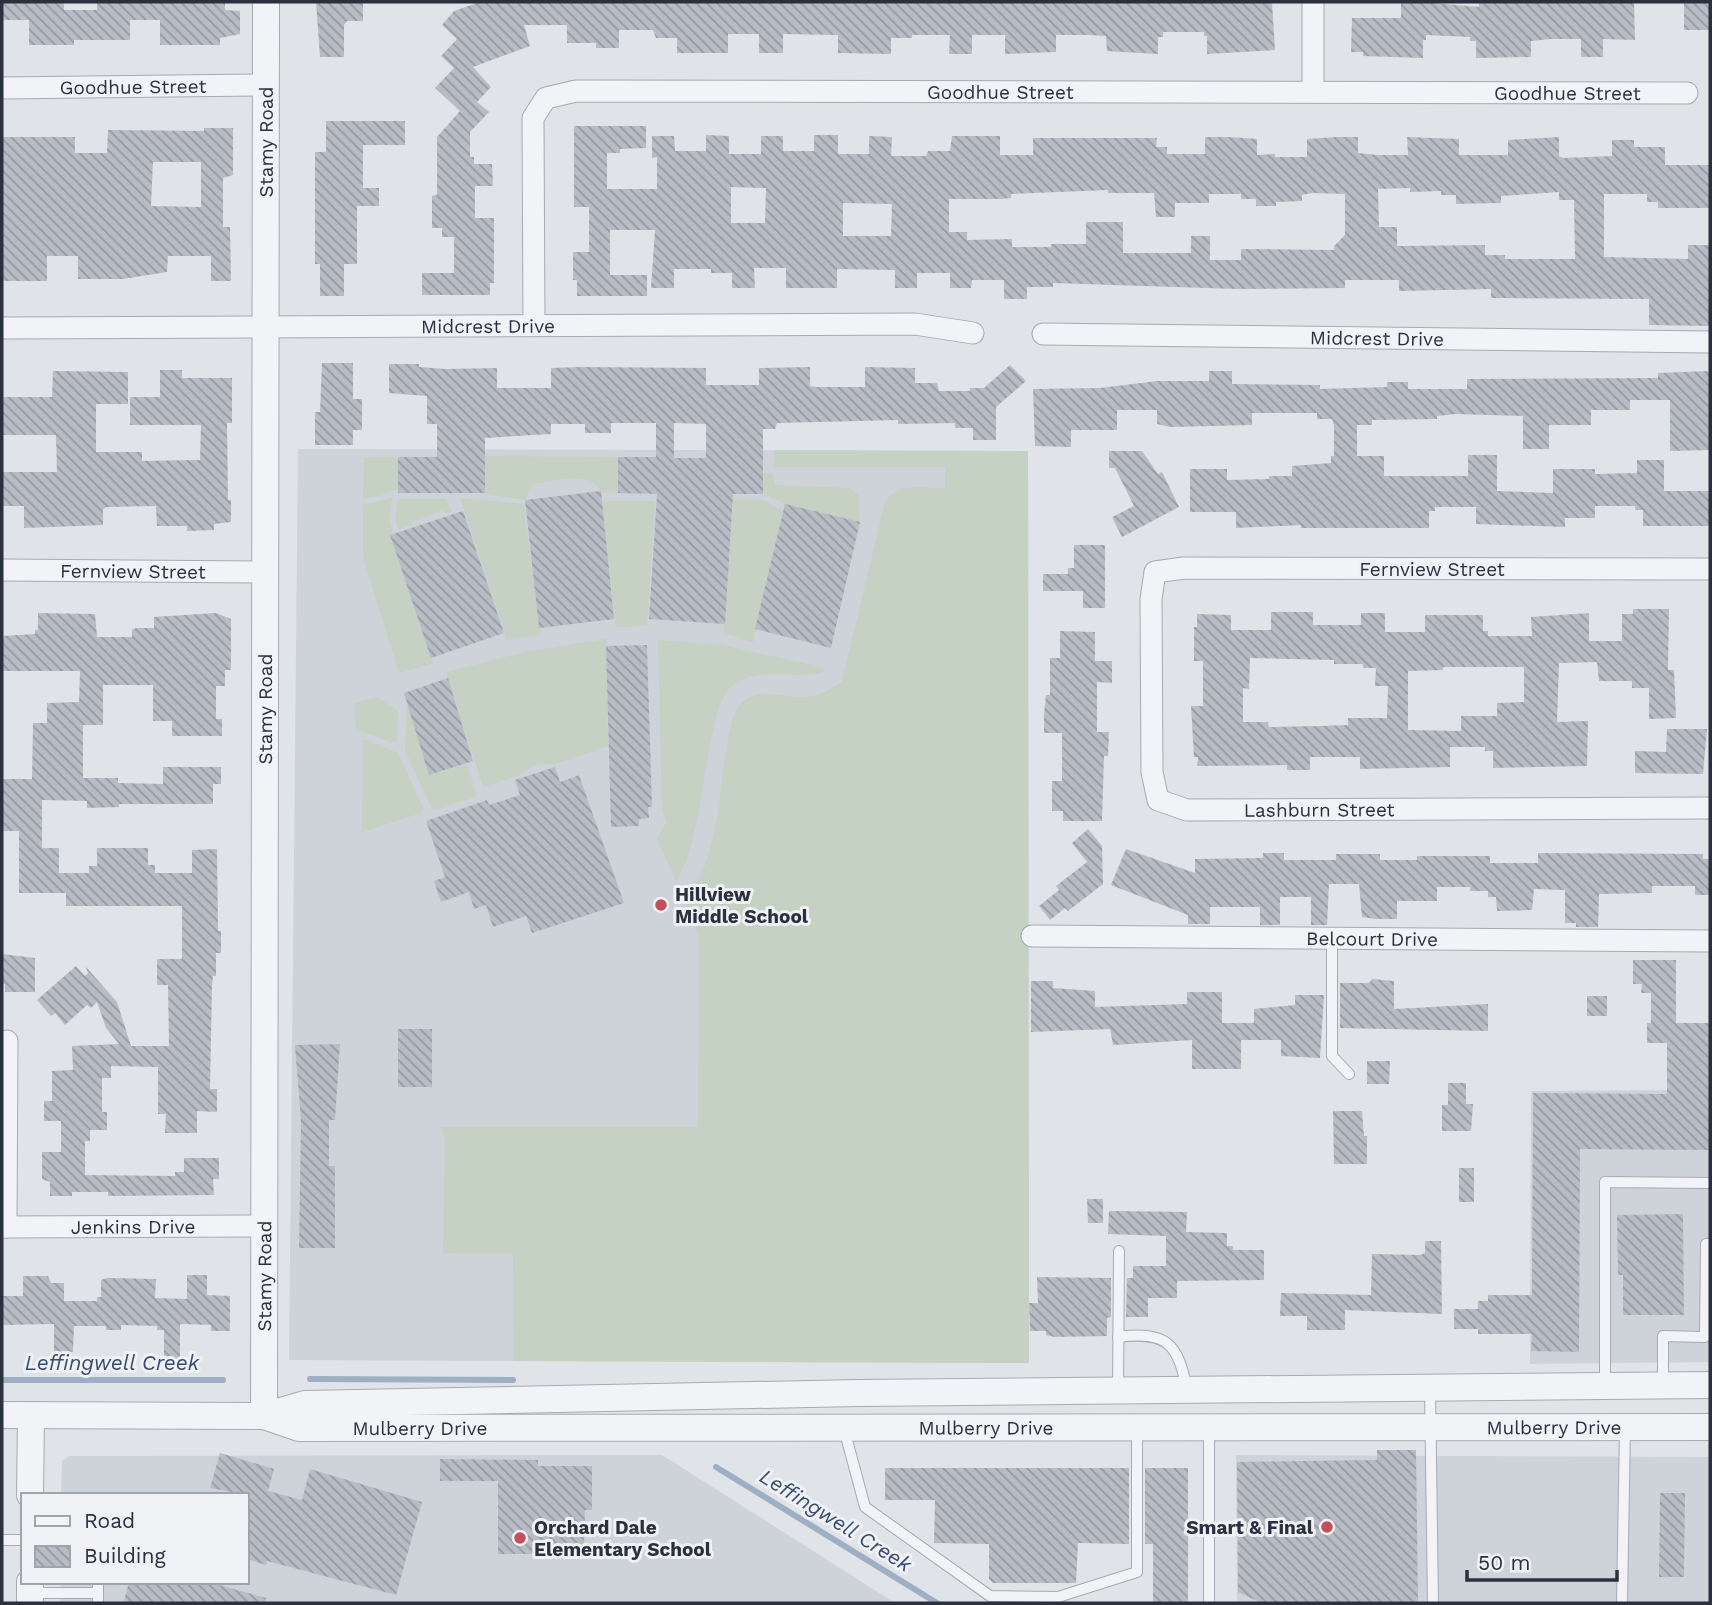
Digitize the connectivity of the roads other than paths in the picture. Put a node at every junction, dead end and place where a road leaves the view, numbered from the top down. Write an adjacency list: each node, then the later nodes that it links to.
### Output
1 (266, 2): 3 (street, Stamy Road)
2 (1313, 2): 5 (street)
3 (266, 85): 4 (street, Goodhue Street); 9 (street, Stamy Road)
4 (2, 88)
5 (1313, 91): 6 (street, Goodhue Street); 7 (street, Goodhue Street)
6 (1687, 93)
7 (534, 325): 9 (street, Midcrest Drive); 10 (street, Midcrest Drive)
8 (2, 328): 9 (street, Midcrest Drive)
9 (265, 329): 15 (street, Stamy Road)
10 (973, 334)
11 (1044, 334): 12 (street, Midcrest Drive)
12 (1710, 342)
13 (1710, 569): 16 (street, Fernview Street)
14 (2, 570): 15 (street, Fernview Street)
15 (265, 572): 24 (street, Stamy Road)
16 (1155, 572): 17 (street, Lashburn Street)
17 (1710, 808)
18 (1032, 936): 19 (street, Belcourt Drive)
19 (1332, 938): 20 (street, Belcourt Drive); 22 (lane)
20 (1710, 941)
21 (7, 1041): 25 (street)
22 (1349, 1074)
23 (1710, 1183): 31 (lane)
24 (264, 1226): 25 (street, Jenkins Drive); 38 (street, Stamy Road)
25 (4, 1227)
26 (1710, 1244): 30 (lane)
27 (1119, 1251): 28 (lane)
28 (1118, 1337): 33 (lane); 34 (lane)
29 (1710, 1384): 30 (street, Mulberry Drive)
30 (1663, 1385): 31 (street, Mulberry Drive)
31 (1605, 1386): 32 (street, Mulberry Drive)
32 (1430, 1388): 34 (street, Mulberry Drive); 41 (lane)
33 (1118, 1390): 34 (street, Mulberry Drive); 35 (street, Mulberry Drive)
34 (1187, 1390)
35 (839, 1393): 38 (street, Mulberry Drive); 44 (street)
36 (2, 1415): 37 (street, Mulberry Drive)
37 (31, 1416): 38 (street, Mulberry Drive); 45 (street)
38 (264, 1416): 44 (street, Mulberry Drive)
39 (1137, 1427): 40 (street, Mulberry Drive); 44 (street, Mulberry Drive); 44 (lane)
40 (1209, 1427): 41 (street, Mulberry Drive); 50 (lane)
41 (1430, 1427): 42 (street, Mulberry Drive); 51 (lane)
42 (1625, 1427): 43 (street, Mulberry Drive); 52 (lane)
43 (1710, 1427)
44 (843, 1428)
45 (30, 1493)
46 (2, 1540): 47 (lane)
47 (21, 1540)
48 (30, 1593): 49 (lane)
49 (98, 1593)
50 (1209, 1600)
51 (1433, 1603)
52 (1622, 1603)

